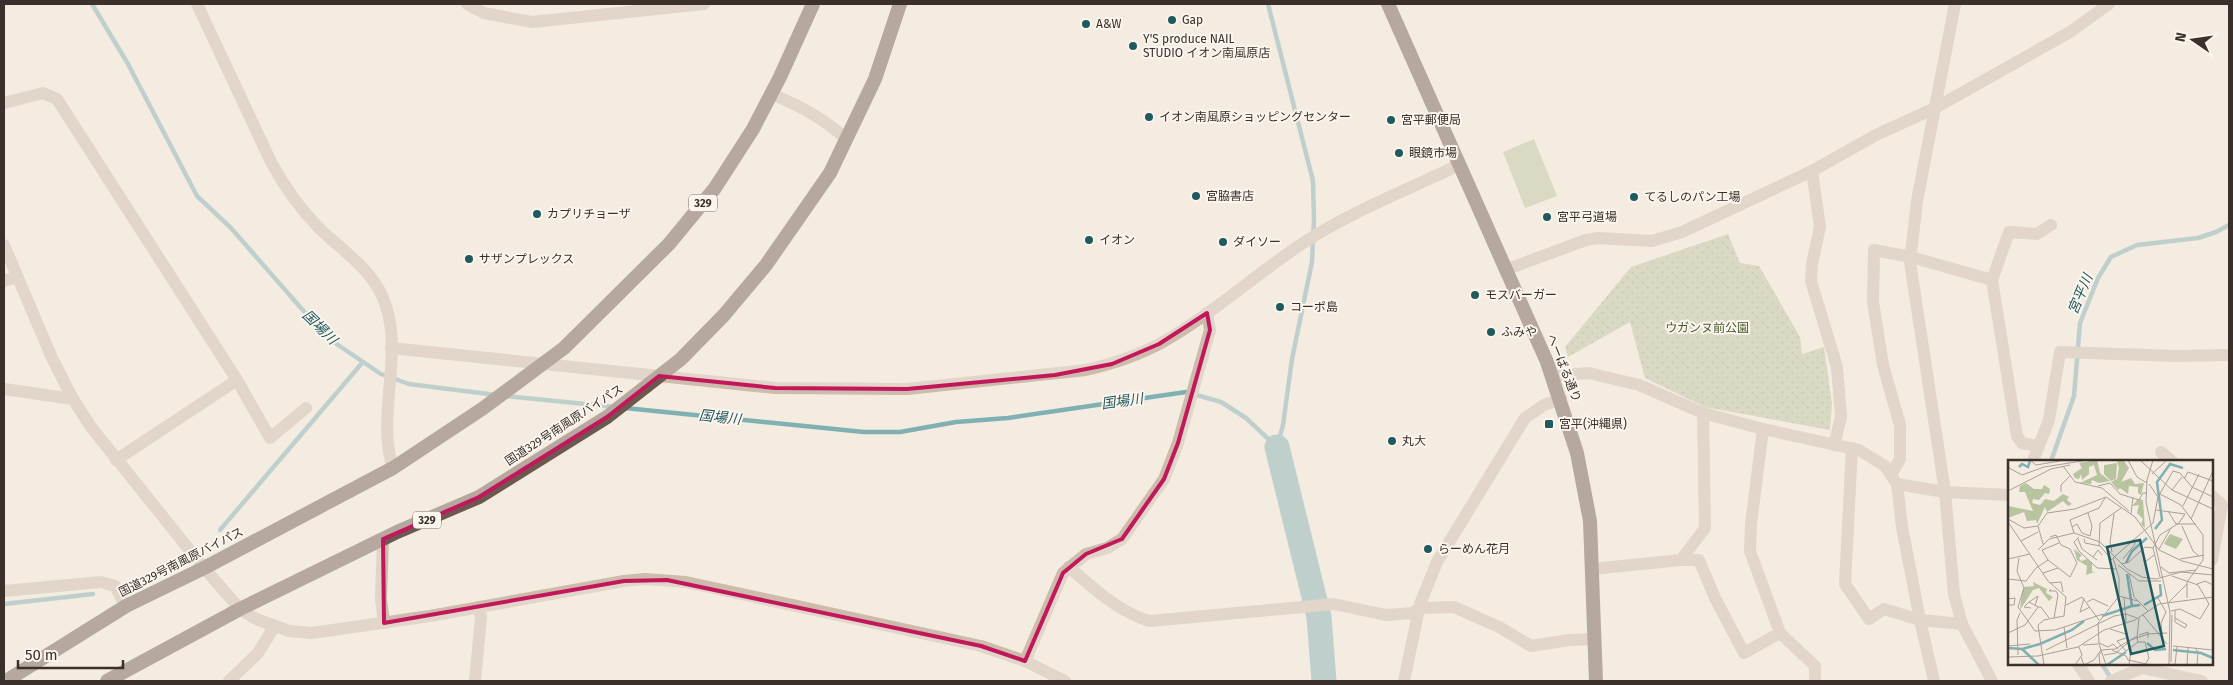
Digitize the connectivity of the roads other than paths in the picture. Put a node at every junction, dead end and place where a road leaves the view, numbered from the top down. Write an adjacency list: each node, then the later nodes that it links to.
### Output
1 (198, 4): 23 (street)
2 (467, 4): 3 (street)
3 (704, 4)
4 (812, 4): 9 (highway, 国道329号南風原バイパス / 329)
5 (900, 4): 12 (highway, 国道329号南風原バイパス / 329)
6 (1388, 4): 13 (highway, へーばる通り)
7 (1955, 4): 11 (street)
8 (2109, 4): 11 (street)
9 (771, 94): 12 (street); 25 (highway, 国道329号南風原バイパス / 329)
10 (4, 103): 28 (street)
11 (1935, 108): 14 (street); 17 (street)
12 (847, 140): 26 (highway, 国道329号南風原バイパス / 329)
13 (1459, 165): 18 (highway, へーばる通り); 22 (street)
14 (1812, 170): 18 (street); 35 (street)
15 (2051, 225): 20 (street)
16 (4, 245): 19 (street)
17 (1911, 257): 20 (street); 43 (street); 44 (street)
18 (1505, 270): 27 (highway, へーばる通り)
19 (17, 278): 21 (street); 30 (street)
20 (1992, 280): 36 (street)
21 (4, 281)
22 (1206, 313): 26 (street); 51 (street)
23 (391, 354): 25 (street); 42 (street)
24 (2229, 355): 36 (street)
25 (542, 364): 26 (street); 42 (highway, 国道329号南風原バイパス / 329)
26 (659, 376): 48 (highway, 国道329号南風原バイパス / 329)
27 (1552, 376): 31 (highway, へーばる通り); 33 (street)
28 (237, 380): 32 (street); 39 (street)
29 (4, 389): 30 (street)
30 (73, 399): 39 (street)
31 (1561, 399): 53 (highway, へーばる通り); 57 (street)
32 (306, 408)
33 (1704, 413): 34 (street); 50 (street)
34 (1763, 429): 35 (street); 63 (street)
35 (1834, 444): 37 (street)
36 (2039, 446): 40 (street)
37 (1852, 448): 43 (street); 59 (street)
38 (2161, 452): 41 (street)
39 (116, 460): 52 (street)
40 (2033, 460)
41 (2171, 460)
42 (393, 468): 52 (highway, 国道329号南風原バイパス / 329)
43 (1894, 479): 44 (street); 59 (street)
44 (1945, 492): 45 (street); 61 (street)
45 (2008, 496)
46 (2213, 497): 47 (street)
47 (2226, 504): 49 (street)
48 (383, 539): 58 (highway, 国道329号南風原バイパス / 329); 60 (street)
49 (2213, 556)
50 (1681, 560): 53 (street); 63 (street)
51 (1069, 567): 57 (street); 65 (street)
52 (204, 568): 55 (highway, 国道329号南風原バイパス / 329); 58 (street)
53 (1592, 569): 64 (highway, へーばる通り)
54 (4, 591): 55 (street)
55 (126, 606): 69 (highway, 国道329号南風原バイパス / 329)
56 (479, 607): 60 (street); 65 (street); 72 (street)
57 (1420, 608): 64 (street); 74 (street)
58 (240, 609): 62 (street); 70 (highway, 国道329号南風原バイパス / 329)
59 (1920, 620): 61 (street); 77 (street)
60 (384, 623): 62 (street)
61 (1962, 624): 78 (street)
62 (274, 627): 71 (street)
63 (1780, 633): 76 (street)
64 (1595, 639): 75 (highway, へーばる通り)
65 (1025, 661): 73 (street)
66 (2079, 665): 79 (street)
67 (2143, 666): 68 (street); 80 (street)
68 (2115, 680)
69 (6, 681)
70 (108, 681)
71 (229, 681)
72 (475, 681)
73 (1065, 681)
74 (1404, 681)
75 (1596, 681)
76 (1815, 681)
77 (1934, 681)
78 (1992, 681)
79 (2089, 681)
80 (2202, 681)

